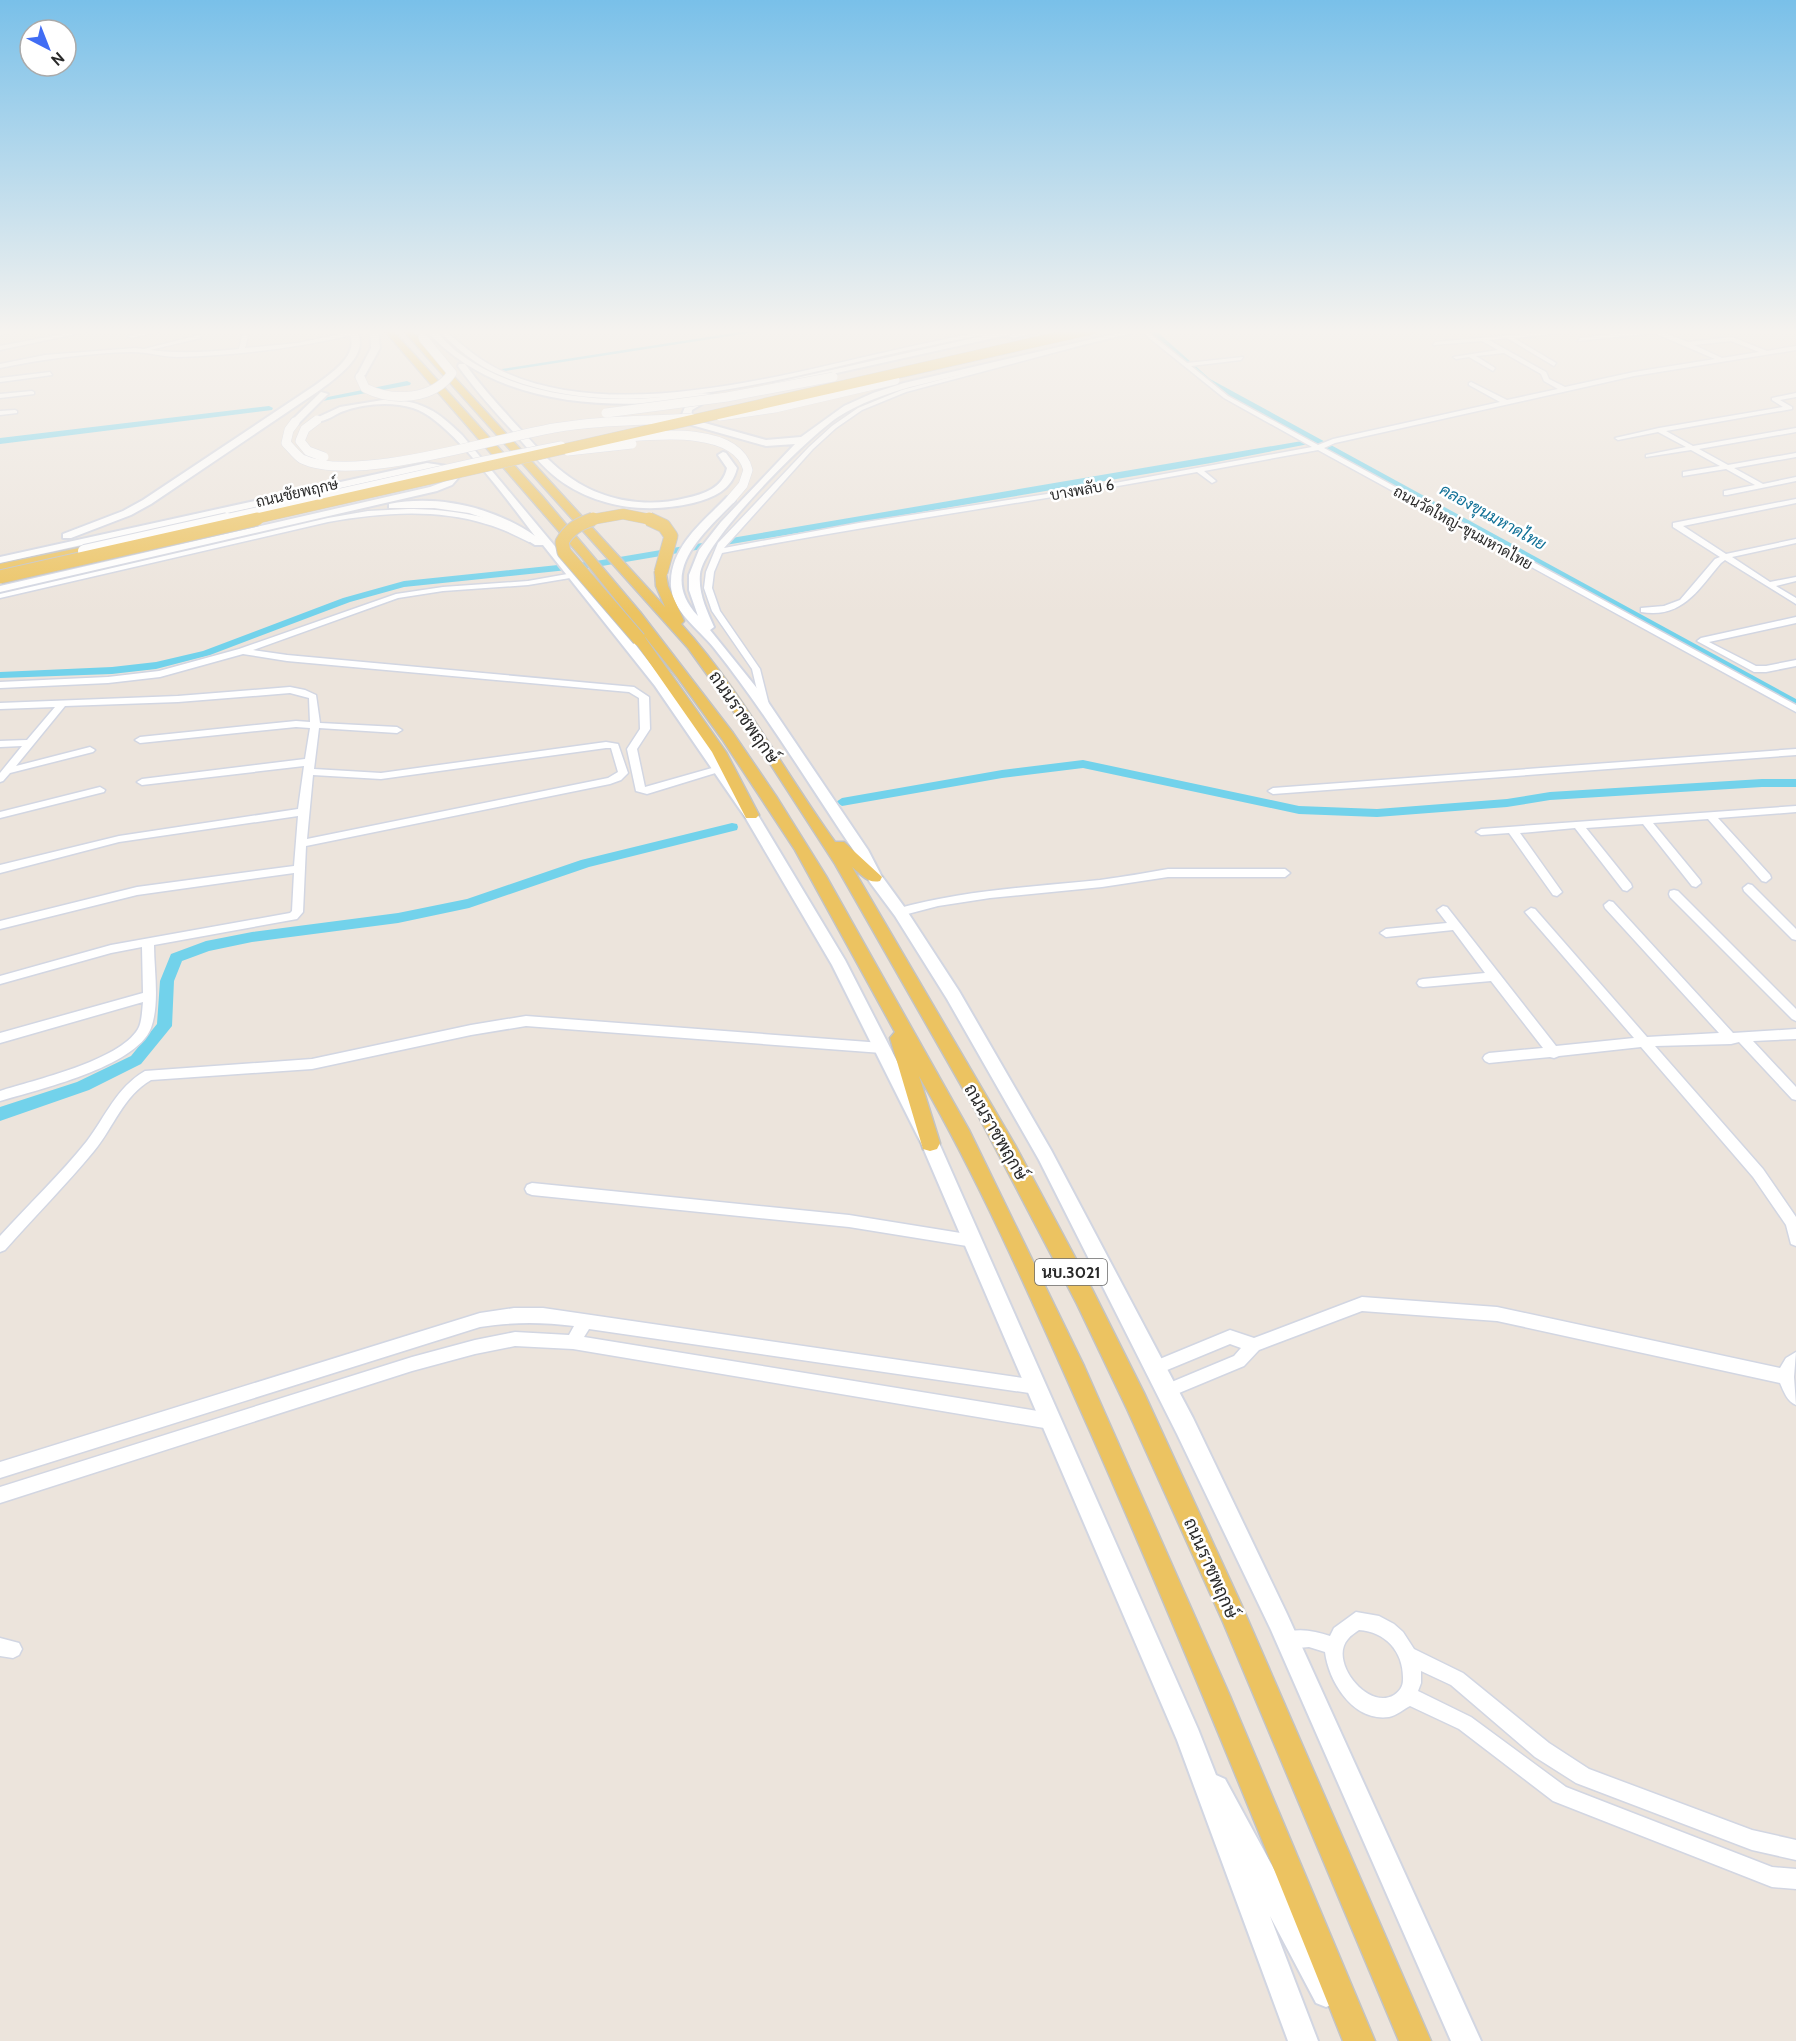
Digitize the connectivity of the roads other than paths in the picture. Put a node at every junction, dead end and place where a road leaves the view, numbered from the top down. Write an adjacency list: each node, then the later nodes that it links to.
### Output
1 (263, 424): 47 (main road)
2 (293, 424): 9 (main road, bridge)
3 (311, 424): 23 (main road, bridge)
4 (445, 424): 24 (main road, bridge)
5 (476, 424): 51 (main road, ถนนราชพฤกษ์ / นบ.3021)
6 (488, 424): 51 (main road, ถนนราชพฤกษ์ / นบ.3021)
7 (511, 424): 30 (main road, bridge)
8 (542, 424): 22 (main road, bridge)
9 (592, 424)
10 (644, 424): 52 (main road, ถนนชัยพฤกษ์, bridge)
11 (675, 424): 54 (main road, ถนนชัยพฤกษ์, bridge)
12 (699, 424): 21 (main road)
13 (824, 424): 21 (main road)
14 (838, 424): 45 (street)
15 (1274, 424): 26 (street, ถนนวัดใหญ่-ขุนมหาดไทย)
16 (1407, 424): 26 (street, บางพลับ 6)
17 (1698, 424): 18 (street)
18 (1659, 430): 20 (street); 27 (street)
19 (1796, 430): 27 (street)
20 (1618, 438)
21 (805, 440): 62 (main road)
22 (462, 441)
23 (462, 441)
24 (462, 441)
25 (462, 441): 46 (main road, bridge)
26 (1318, 447): 35 (street, บางพลับ 6); 60 (street, ถนนวัดใหญ่-ขุนมหาดไทย)
27 (1693, 448): 29 (street); 34 (street)
28 (1796, 455): 34 (street)
29 (1648, 456)
30 (542, 457)
31 (542, 457): 32 (main road, bridge)
32 (542, 457)
33 (542, 457): 48 (main road, bridge)
34 (1727, 467): 36 (street); 39 (street)
35 (1197, 469): 38 (street); 45 (street, บางพลับ 6)
36 (1686, 474)
37 (1796, 479): 39 (street)
38 (1212, 481)
39 (1762, 486): 40 (street)
40 (1727, 493)
41 (1796, 501): 49 (street)
42 (327, 514): 44 (main road); 50 (main road); 57 (main road)
43 (1796, 541): 49 (street)
44 (539, 543): 46 (main road); 58 (street)
45 (720, 548): 68 (street)
46 (554, 552): 53 (main road)
47 (0, 555)
48 (84, 555): 52 (main road); 54 (main road); 62 (main road, bridge)
49 (1727, 556): 56 (street); 60 (street)
50 (0, 560)
51 (605, 561): 63 (main road, ถนนราชพฤกษ์ / นบ.3021); 118 (main road, ถนนราชพฤกษ์ / นบ.3021)
52 (0, 569)
53 (568, 570): 64 (street); 79 (main road)
54 (0, 578)
55 (1796, 579): 56 (street)
56 (1768, 585): 59 (street)
57 (0, 589)
58 (0, 596)
59 (1796, 602)
60 (1628, 615): 70 (street, ถนนวัดใหญ่-ขุนมหาดไทย)
61 (1796, 620): 65 (street)
62 (717, 644): 68 (main road, ถนนราชพฤกษ์)
63 (693, 645): 87 (main road, bridge); 91 (main road, ถนนราชพฤกษ์ / นบ.3021)
64 (242, 651): 66 (street); 79 (street)
65 (1796, 663)
66 (0, 685)
67 (62, 704): 69 (street); 71 (street); 74 (street)
68 (764, 705): 98 (main road, ถนนราชพฤกษ์)
69 (0, 706)
70 (1796, 709)
71 (315, 724): 72 (street); 73 (street); 78 (street)
72 (397, 730)
73 (140, 740)
74 (31, 743): 75 (street); 80 (street)
75 (0, 744)
76 (90, 750): 80 (street)
77 (1796, 752): 83 (street)
78 (309, 767): 81 (street); 85 (street); 94 (street)
79 (719, 769): 87 (main road)
80 (4, 775)
81 (142, 782)
82 (100, 790): 86 (street)
83 (1272, 791)
84 (1796, 809): 88 (street)
85 (303, 812): 94 (street); 95 (street)
86 (0, 815)
87 (752, 815): 124 (main road)
88 (1710, 816): 89 (street); 99 (street)
89 (1646, 821): 90 (street); 100 (street)
90 (1578, 825): 92 (street); 101 (street)
91 (818, 829): 98 (main road); 156 (main road, ถนนราชพฤกษ์ / นบ.3021)
92 (1513, 831): 93 (street); 103 (street)
93 (1481, 832)
94 (303, 843): 96 (street)
95 (0, 869)
96 (300, 869): 109 (street); 113 (street)
97 (1285, 873): 107 (street)
98 (874, 877): 107 (main road, ถนนราชพฤกษ์ / นบ.3021)
99 (1766, 878)
100 (1696, 883)
101 (1627, 887)
102 (1748, 888): 112 (street)
103 (1557, 892)
104 (1674, 894): 119 (street)
105 (1609, 905): 122 (street)
106 (1443, 910): 110 (street)
107 (900, 912): 138 (main road, ถนนราชพฤกษ์ / นบ.3021)
108 (1531, 912): 123 (street)
109 (0, 925)
110 (1455, 927): 111 (street); 114 (street)
111 (1386, 933)
112 (1796, 936)
113 (148, 942): 115 (street); 117 (street)
114 (1494, 976): 116 (street); 125 (street)
115 (0, 980)
116 (1423, 983)
117 (148, 996): 121 (street); 128 (street)
118 (890, 1006): 129 (main road, นบ.3021); 155 (main road, ถนนราชพฤกษ์ / นบ.3021)
119 (1796, 1016)
120 (1796, 1034): 122 (street)
121 (0, 1038)
122 (1737, 1038): 123 (street); 127 (street)
123 (1646, 1042): 125 (street); 131 (street)
124 (882, 1048): 129 (main road); 133 (street)
125 (1554, 1053): 126 (street)
126 (1490, 1058)
127 (1796, 1095)
128 (0, 1096)
129 (930, 1143): 132 (main road, นบ.3021)
130 (532, 1189): 132 (street)
131 (1796, 1240)
132 (973, 1241): 140 (main road, นบ.3021)
133 (0, 1246)
134 (585, 1321): 135 (street); 140 (street); 144 (street)
135 (573, 1342): 143 (street); 145 (street)
136 (1254, 1345): 138 (street); 139 (street); 141 (street)
137 (1796, 1359): 139 (street)
138 (1155, 1368): 141 (main road, ถนนราชพฤกษ์ / นบ.3021)
139 (1786, 1377): 142 (street)
140 (1035, 1387): 143 (main road, นบ.3021)
141 (1167, 1391): 146 (main road, ถนนราชพฤกษ์ / นบ.3021)
142 (1796, 1397)
143 (1050, 1420): 150 (main road, นบ.3021)
144 (0, 1470)
145 (0, 1495)
146 (1287, 1640): 147 (street); 157 (main road, ถนนราชพฤกษ์ / นบ.3021)
147 (1334, 1646): 148 (street); 149 (street)
148 (1409, 1656): 149 (street); 151 (street)
149 (1407, 1695): 152 (street)
150 (1189, 1738): 153 (main road, นบ.3021); 154 (main road)
151 (1796, 1850)
152 (1796, 1879)
153 (1303, 2041)
154 (1352, 2041)
155 (1359, 2041)
156 (1415, 2041)
157 (1466, 2041)

